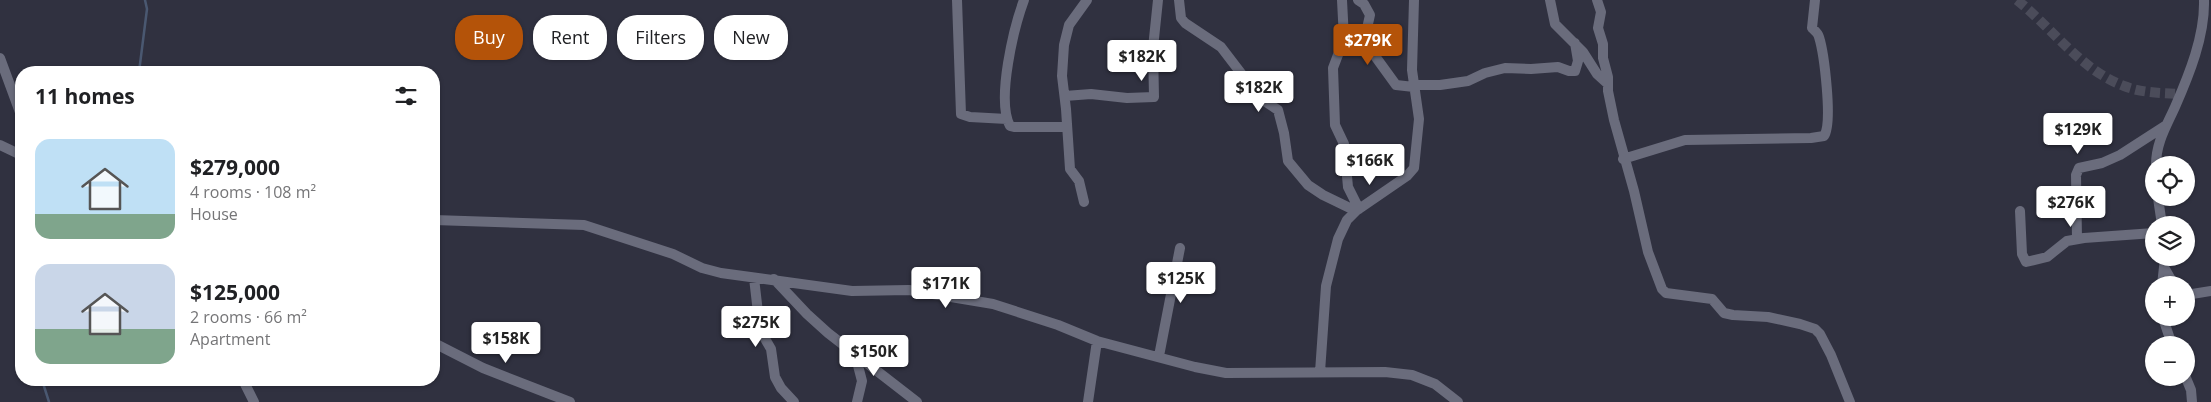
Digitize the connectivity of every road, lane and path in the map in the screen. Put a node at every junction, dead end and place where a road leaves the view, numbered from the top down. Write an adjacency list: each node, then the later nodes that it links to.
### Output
1 (957, 0): 19 (street)
2 (1024, 0): 19 (street)
3 (1087, 0): 17 (street)
4 (1158, 0): 17 (street)
5 (1179, 0): 27 (street)
6 (1342, 0): 27 (street)
7 (1358, 0): 16 (street)
8 (1414, 0): 16 (street)
9 (1550, 0): 13 (street)
10 (1597, 0): 15 (street)
11 (1815, 0): 25 (street)
12 (2207, 8): 20 (street)
13 (1575, 44): 15 (street); 16 (street)
14 (0, 58): 18 (street)
15 (1608, 84): 25 (street)
16 (1414, 86): 27 (street)
17 (1065, 96): 21 (street)
18 (15, 99)
19 (1007, 119): 21 (street)
20 (2166, 125): 24 (street); 31 (street)
21 (1067, 127): 26 (street)
22 (0, 145): 23 (street)
23 (15, 152)
24 (2156, 156)
25 (1623, 159): 54 (street)
26 (1084, 202)
27 (1357, 210): 44 (street)
28 (2020, 212): 31 (street)
29 (440, 220): 36 (street)
30 (2145, 235): 31 (street)
31 (2077, 239)
32 (1180, 248): 43 (street)
33 (2165, 269): 34 (street); 35 (street)
34 (2164, 276)
35 (2169, 276)
36 (754, 278): 37 (street); 49 (street)
37 (774, 279): 40 (street); 42 (street)
38 (2211, 291): 39 (street)
39 (2195, 294)
40 (1097, 341): 43 (street); 52 (street)
41 (440, 345): 48 (street)
42 (855, 354): 50 (street); 51 (street)
43 (1158, 356): 44 (street)
44 (1320, 372): 53 (street)
45 (246, 386): 47 (street)
46 (2189, 386): 55 (street)
47 (254, 402)
48 (570, 402)
49 (794, 402)
50 (857, 402)
51 (916, 402)
52 (1088, 402)
53 (1458, 402)
54 (1850, 402)
55 (2192, 402)

